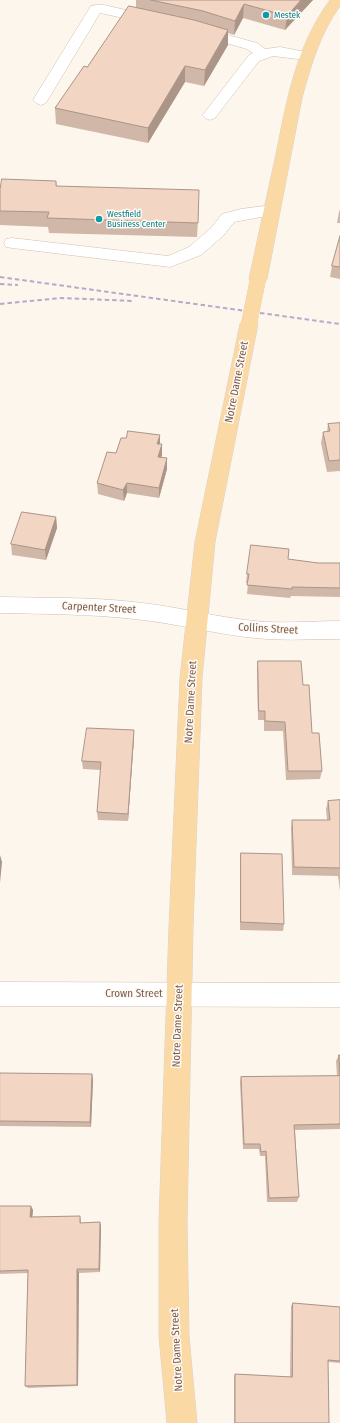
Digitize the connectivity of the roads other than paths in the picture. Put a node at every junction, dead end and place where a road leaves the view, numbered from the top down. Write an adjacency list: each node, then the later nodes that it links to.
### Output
1 (337, 0): 5 (main road, Notre Dame Street)
2 (166, 23): 6 (street)
3 (190, 28): 4 (street)
4 (262, 53): 5 (street); 7 (street)
5 (306, 56): 8 (main road, Notre Dame Street)
6 (41, 100)
7 (210, 115)
8 (272, 210): 9 (street); 11 (main road, Notre Dame Street, bridge)
9 (12, 243)
10 (0, 605): 11 (street, Carpenter Street)
11 (196, 621): 12 (street, Collins Street); 14 (main road, Notre Dame Street)
12 (340, 630)
13 (0, 994): 14 (street, Crown Street)
14 (179, 994): 15 (street, Crown Street); 16 (main road, Notre Dame Street)
15 (340, 995)
16 (182, 1423)

